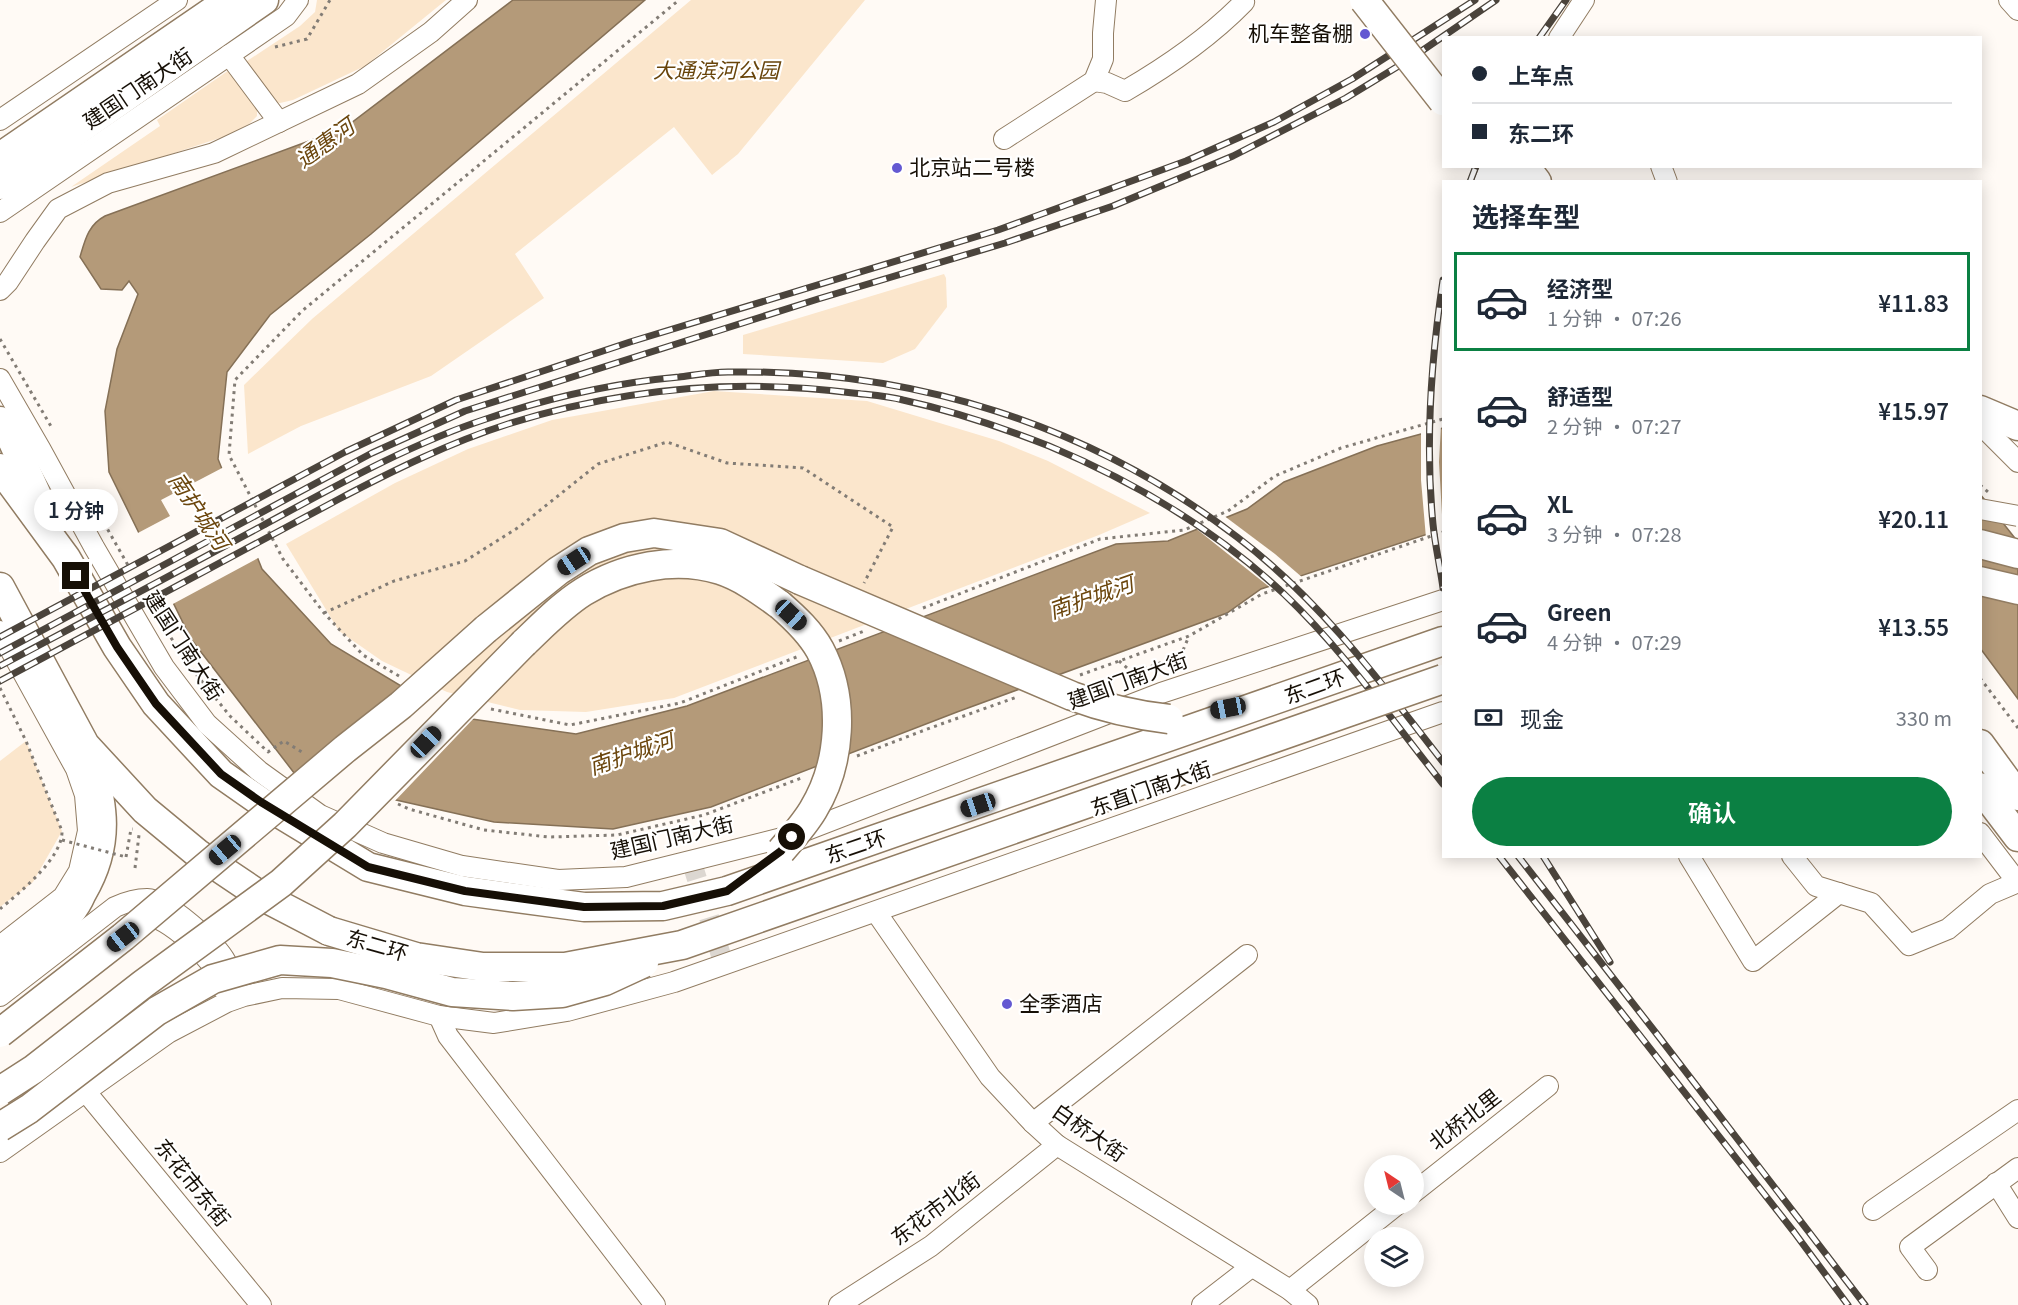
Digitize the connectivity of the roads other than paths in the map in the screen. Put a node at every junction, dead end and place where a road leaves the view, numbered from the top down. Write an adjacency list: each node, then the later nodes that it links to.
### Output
1 (177, 0): 18 (street)
2 (229, 0): 21 (highway)
3 (264, 0): 22 (highway)
4 (298, 0): 14 (street, 建国门南大街)
5 (467, 0): 19 (street)
6 (1106, 0): 16 (street)
7 (1243, 0): 16 (street)
8 (1364, 0): 17 (highway, bridge)
9 (1386, 0): 15 (highway)
10 (1584, 0): 13 (street)
11 (2009, 0): 12 (street)
12 (2018, 10)
13 (1560, 36)
14 (229, 55): 19 (street); 23 (street, 建国门南大街)
15 (1442, 68)
16 (1094, 81): 20 (street)
17 (1442, 100)
18 (0, 120)
19 (279, 122): 24 (street)
20 (1004, 139)
21 (0, 157)
22 (0, 185)
23 (0, 212)
24 (0, 290)
25 (0, 380): 40 (street, 建国门南大街)
26 (1982, 411): 29 (highway)
27 (0, 421): 36 (highway)
28 (1982, 426): 30 (street)
29 (2018, 426)
30 (2018, 462)
31 (0, 468): 36 (highway, 东二环)
32 (1982, 509): 33 (street, bridge)
33 (2018, 516)
34 (1982, 545): 35 (highway)
35 (2018, 554)
36 (66, 558): 55 (highway, 东二环)
37 (1982, 581): 39 (highway)
38 (0, 587): 46 (highway, 东二环)
39 (2018, 590)
40 (1442, 600)
41 (0, 632): 59 (street)
42 (1442, 641): 44 (highway, 东二环)
43 (1442, 679): 58 (highway, 东二环, bridge)
44 (1287, 697): 55 (highway, 东二环); 65 (highway, bridge)
45 (1442, 712): 57 (street, 东直门南大街)
46 (85, 745): 58 (highway, 东二环, bridge); 61 (highway)
47 (1982, 747): 49 (highway)
48 (1982, 789): 51 (highway)
49 (2018, 796)
50 (1982, 836): 54 (street)
51 (2018, 837)
52 (1690, 858): 56 (street)
53 (1794, 858): 56 (street)
54 (2018, 883): 56 (street)
55 (727, 891): 67 (highway, bridge)
56 (1839, 893)
57 (876, 912): 64 (street); 70 (street, 白桥大街)
58 (682, 945): 71 (highway, bridge)
59 (0, 946)
60 (1247, 955): 70 (street)
61 (0, 972)
62 (0, 996): 63 (street)
63 (233, 1000): 64 (street); 68 (street)
64 (439, 1016): 84 (street)
65 (0, 1033)
66 (1548, 1086): 76 (street, 北桥北里)
67 (0, 1092)
68 (86, 1092): 73 (street); 83 (street, 东花市东街)
69 (2018, 1110): 77 (street)
70 (1033, 1123): 72 (street, 白桥大街)
71 (0, 1127)
72 (1057, 1145): 80 (street, 白桥大街); 85 (street, 东花市北街)
73 (0, 1152)
74 (2018, 1168): 75 (street)
75 (1996, 1183): 79 (street); 81 (street)
76 (1424, 1184)
77 (1872, 1210)
78 (1384, 1215): 82 (street)
79 (2018, 1218)
80 (1251, 1267): 82 (street, 白桥大街); 86 (street)
81 (1928, 1270)
82 (1290, 1290): 87 (street, 白桥大街)
83 (261, 1305)
84 (655, 1305)
85 (839, 1305)
86 (1202, 1305)
87 (1308, 1305)

